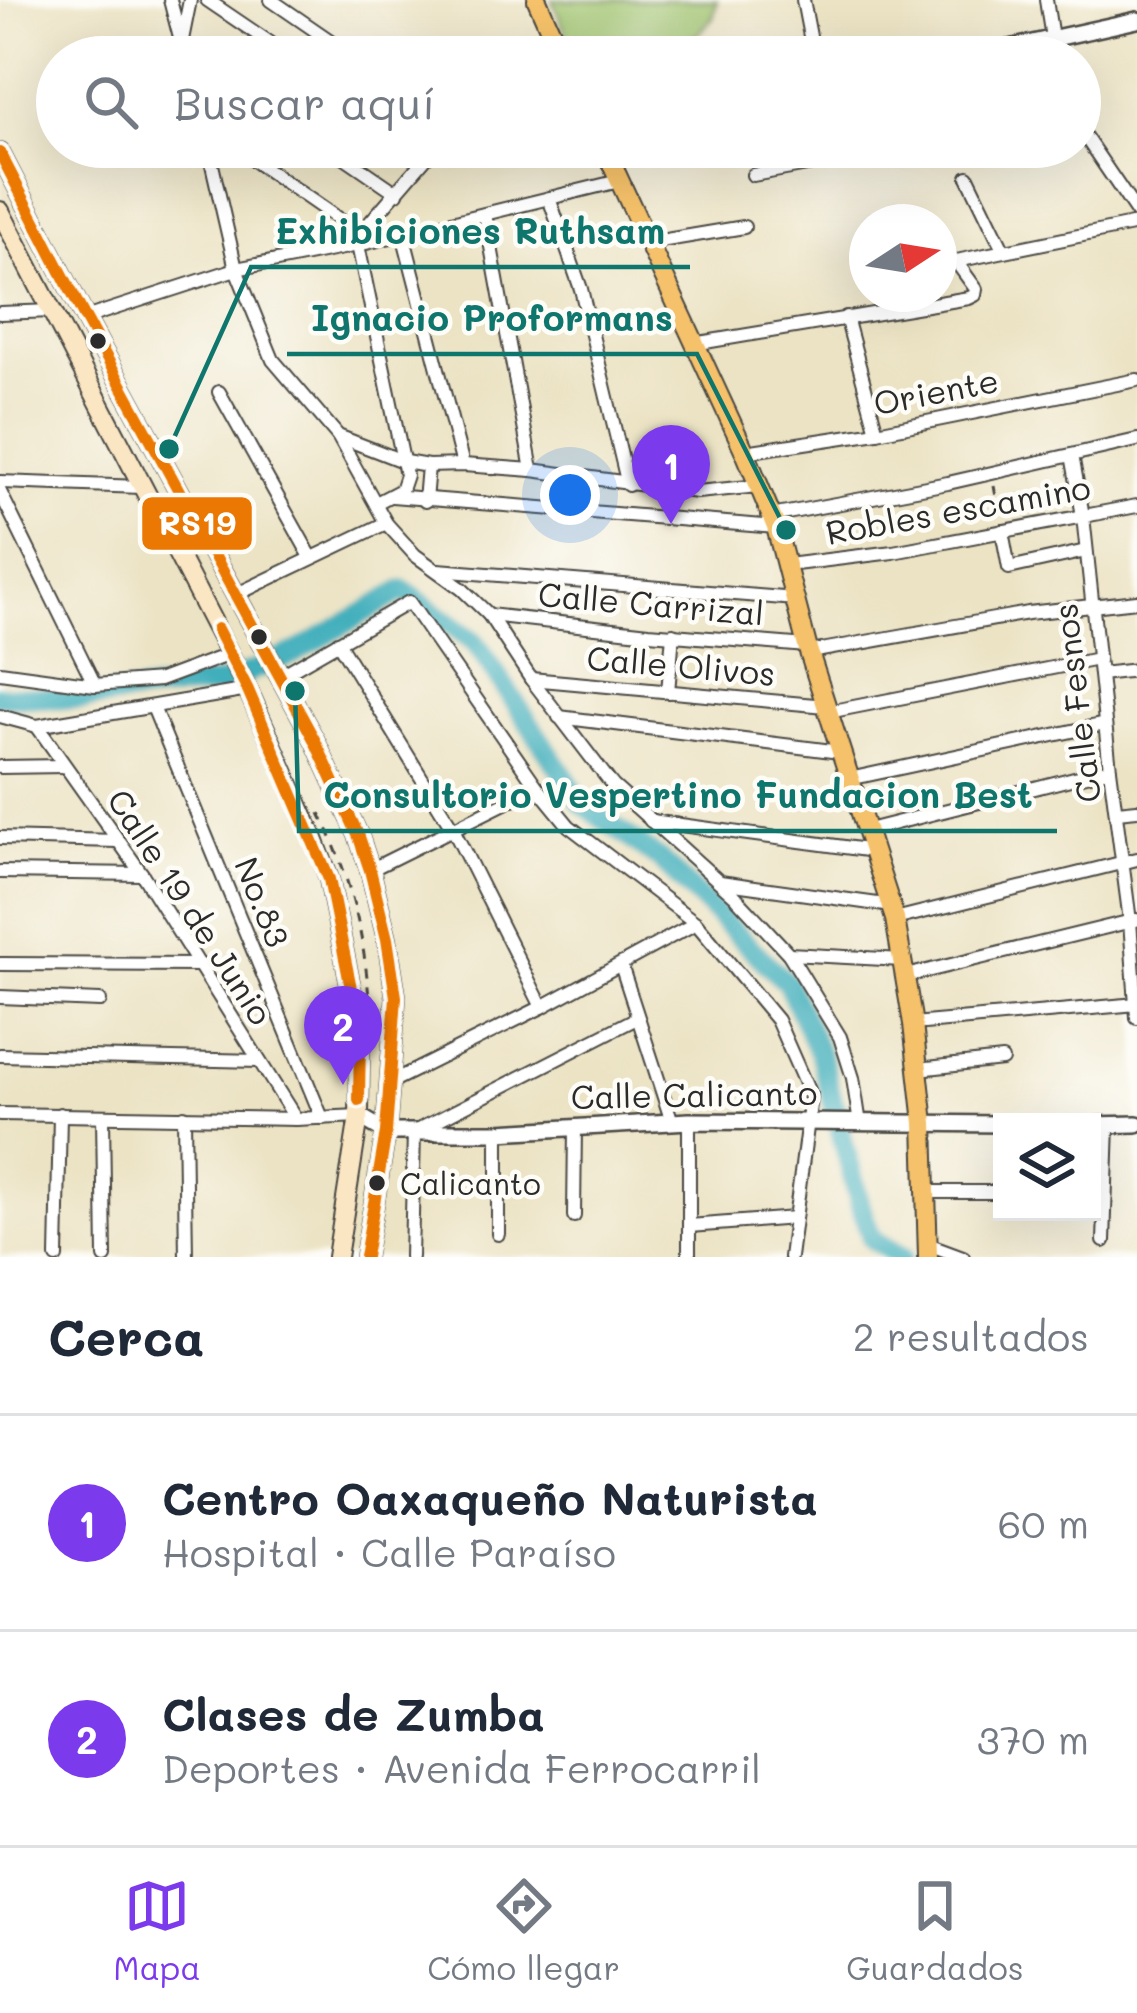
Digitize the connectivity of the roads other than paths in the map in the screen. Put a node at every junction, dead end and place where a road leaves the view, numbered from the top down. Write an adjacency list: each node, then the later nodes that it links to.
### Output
1 (170, 0): 9 (street)
2 (190, 0): 10 (street)
3 (207, 0): 11 (street)
4 (271, 0): 12 (street)
5 (537, 0): 13 (main road)
6 (802, 0): 14 (street)
7 (1046, 0): 15 (street)
8 (1137, 20): 16 (street)
9 (179, 36)
10 (185, 36)
11 (260, 36)
12 (323, 36)
13 (553, 36)
14 (810, 36)
15 (1052, 36)
16 (1061, 36)
17 (0, 153): 43 (main road)
18 (1101, 160): 31 (street)
19 (213, 168): 39 (street)
20 (262, 168): 36 (street)
21 (361, 168): 28 (street)
22 (416, 168): 28 (street)
23 (614, 168): 27 (main road)
24 (791, 168): 25 (street)
25 (753, 175)
26 (968, 177): 38 (street)
27 (620, 181): 29 (street); 37 (main road)
28 (397, 193): 36 (street)
29 (550, 198): 32 (street); 57 (street)
30 (0, 211): 40 (main road)
31 (1137, 213)
32 (485, 214): 35 (street); 55 (street)
33 (1137, 224): 38 (street)
34 (744, 226): 37 (street)
35 (403, 234): 36 (street); 53 (street)
36 (359, 240): 39 (street); 52 (street)
37 (648, 243): 44 (main road)
38 (1004, 251): 42 (street)
39 (236, 269): 43 (street); 48 (street)
40 (52, 311): 41 (street); 59 (main road)
41 (0, 313)
42 (846, 317): 44 (street); 47 (street)
43 (85, 318): 68 (main road)
44 (693, 344): 50 (main road)
45 (1137, 380): 47 (street, Oriente)
46 (219, 392): 72 (street)
47 (877, 432): 50 (street, Oriente)
48 (338, 436): 52 (street); 63 (street)
49 (1137, 440): 51 (street)
50 (745, 452): 58 (main road)
51 (1072, 455): 65 (street, Calle Fesnos); 66 (street)
52 (405, 462): 54 (street); 61 (street)
53 (463, 465): 54 (street); 55 (street)
54 (428, 466): 62 (street)
55 (532, 470): 57 (street)
56 (0, 482): 59 (street)
57 (628, 485): 58 (street)
58 (759, 486): 66 (main road)
59 (142, 487): 70 (main road)
60 (0, 492): 90 (street)
61 (392, 496): 62 (street); 63 (street)
62 (425, 501): 66 (street)
63 (376, 503): 67 (street)
64 (1137, 506): 65 (street, Robles escamino)
65 (1083, 516): 69 (street, Robles escamino); 71 (street, Calle Fesnos)
66 (774, 521): 73 (main road)
67 (386, 523): 72 (street); 74 (street)
68 (197, 525): 70 (main road); 75 (main road)
69 (1002, 531): 71 (street); 73 (street, Robles escamino)
70 (171, 541): 84 (main road)
71 (1087, 551): 78 (street, Calle Fesnos)
72 (311, 557): 75 (street)
73 (787, 565): 76 (main road)
74 (437, 569): 76 (street); 79 (street)
75 (235, 595): 88 (main road)
76 (796, 599): 82 (main road)
77 (1137, 601): 78 (street, Calle Carrizal)
78 (1093, 608): 82 (street, Calle Carrizal); 85 (street, Calle Fesnos)
79 (489, 615): 80 (street, Calle Carrizal); 89 (street)
80 (673, 634): 82 (street, Calle Carrizal); 92 (street)
81 (338, 642): 88 (street); 104 (street); 108 (street)
82 (808, 649): 94 (main road)
83 (0, 658): 87 (street)
84 (232, 658): 90 (street); 91 (main road)
85 (1099, 666): 86 (street, Calle Olivos); 94 (street, Calle Olivos); 97 (street, Calle Fesnos)
86 (1137, 670)
87 (5, 673): 90 (street)
88 (278, 674): 114 (main road)
89 (531, 679): 92 (street, Calle Olivos); 96 (street)
90 (94, 685)
91 (246, 686): 93 (street); 141 (main road)
92 (668, 692): 94 (street, Calle Olivos)
93 (153, 706): 98 (street); 144 (street, No.83)
94 (827, 709): 99 (main road)
95 (0, 716): 98 (street)
96 (559, 717): 99 (street); 107 (street)
97 (1105, 724): 102 (street, Calle Fesnos); 103 (street)
98 (37, 726): 100 (street, Calle 19 de Junio)
99 (840, 752): 103 (main road)
100 (64, 766): 101 (street); 111 (street, Calle 19 de Junio)
101 (0, 767)
102 (1110, 769): 106 (street, Calle Fesnos); 109 (street)
103 (849, 779): 109 (main road)
104 (537, 787): 108 (street); 120 (street)
105 (1137, 810): 106 (street)
106 (1117, 812): 113 (street, Calle Fesnos)
107 (651, 821): 112 (street); 117 (street)
108 (453, 829): 114 (street); 129 (street)
109 (868, 830): 112 (main road)
110 (0, 838): 111 (street)
111 (117, 841): 116 (street, Calle 19 de Junio)
112 (874, 851): 118 (main road)
113 (1130, 861): 118 (street); 119 (street, Calle Fesnos)
114 (370, 870): 137 (main road)
115 (0, 872): 116 (street)
116 (142, 874): 123 (street, Calle 19 de Junio)
117 (720, 882): 118 (street); 121 (street)
118 (894, 913): 125 (main road)
119 (1134, 920): 125 (street); 128 (street, Calle Fesnos)
120 (696, 923): 124 (street); 145 (street)
121 (789, 954): 125 (street); 147 (street)
122 (0, 964): 123 (street)
123 (201, 965): 135 (street, Calle 19 de Junio)
124 (621, 965): 129 (street); 130 (street)
125 (905, 968): 132 (main road)
126 (0, 997): 127 (street)
127 (100, 1001)
128 (1136, 1004): 131 (street, Calle Fesnos); 132 (street)
129 (542, 1007): 137 (street)
130 (638, 1018): 146 (street); 154 (street)
131 (1137, 1018)
132 (913, 1024): 136 (main road)
133 (0, 1055): 135 (street)
134 (1002, 1060): 136 (street)
135 (259, 1061): 143 (street, Calle 19 de Junio)
136 (918, 1069): 148 (main road)
137 (392, 1082): 153 (main road)
138 (0, 1114): 139 (street)
139 (59, 1114): 140 (street); 165 (street)
140 (104, 1116): 142 (street); 166 (street)
141 (359, 1116): 144 (street); 153 (street); 168 (main road)
142 (184, 1117): 143 (street); 167 (street)
143 (296, 1118): 144 (street)
144 (322, 1118)
145 (806, 1120): 146 (street, Calle Calicanto); 147 (street, Calle Calicanto); 160 (street)
146 (681, 1121): 152 (street, Calle Calicanto); 161 (street)
147 (854, 1123): 148 (street, Calle Calicanto)
148 (924, 1123): 149 (street, Calle Calicanto); 157 (main road)
149 (993, 1124)
150 (1137, 1124): 151 (street)
151 (1101, 1125)
152 (575, 1127): 155 (street, Calle Calicanto); 159 (street)
153 (386, 1132): 154 (street, Calle Calicanto); 169 (main road)
154 (414, 1132): 155 (street, Calle Calicanto); 170 (street)
155 (498, 1132): 162 (street)
156 (1101, 1164): 163 (street)
157 (927, 1192): 158 (street); 164 (main road)
158 (993, 1192)
159 (574, 1216)
160 (795, 1218): 161 (street); 172 (street)
161 (689, 1226): 171 (street)
162 (498, 1234)
163 (1103, 1241)
164 (928, 1251): 173 (street)
165 (57, 1257)
166 (105, 1257)
167 (186, 1257)
168 (337, 1257)
169 (365, 1257)
170 (411, 1257)
171 (689, 1257)
172 (790, 1257)
173 (963, 1257)

